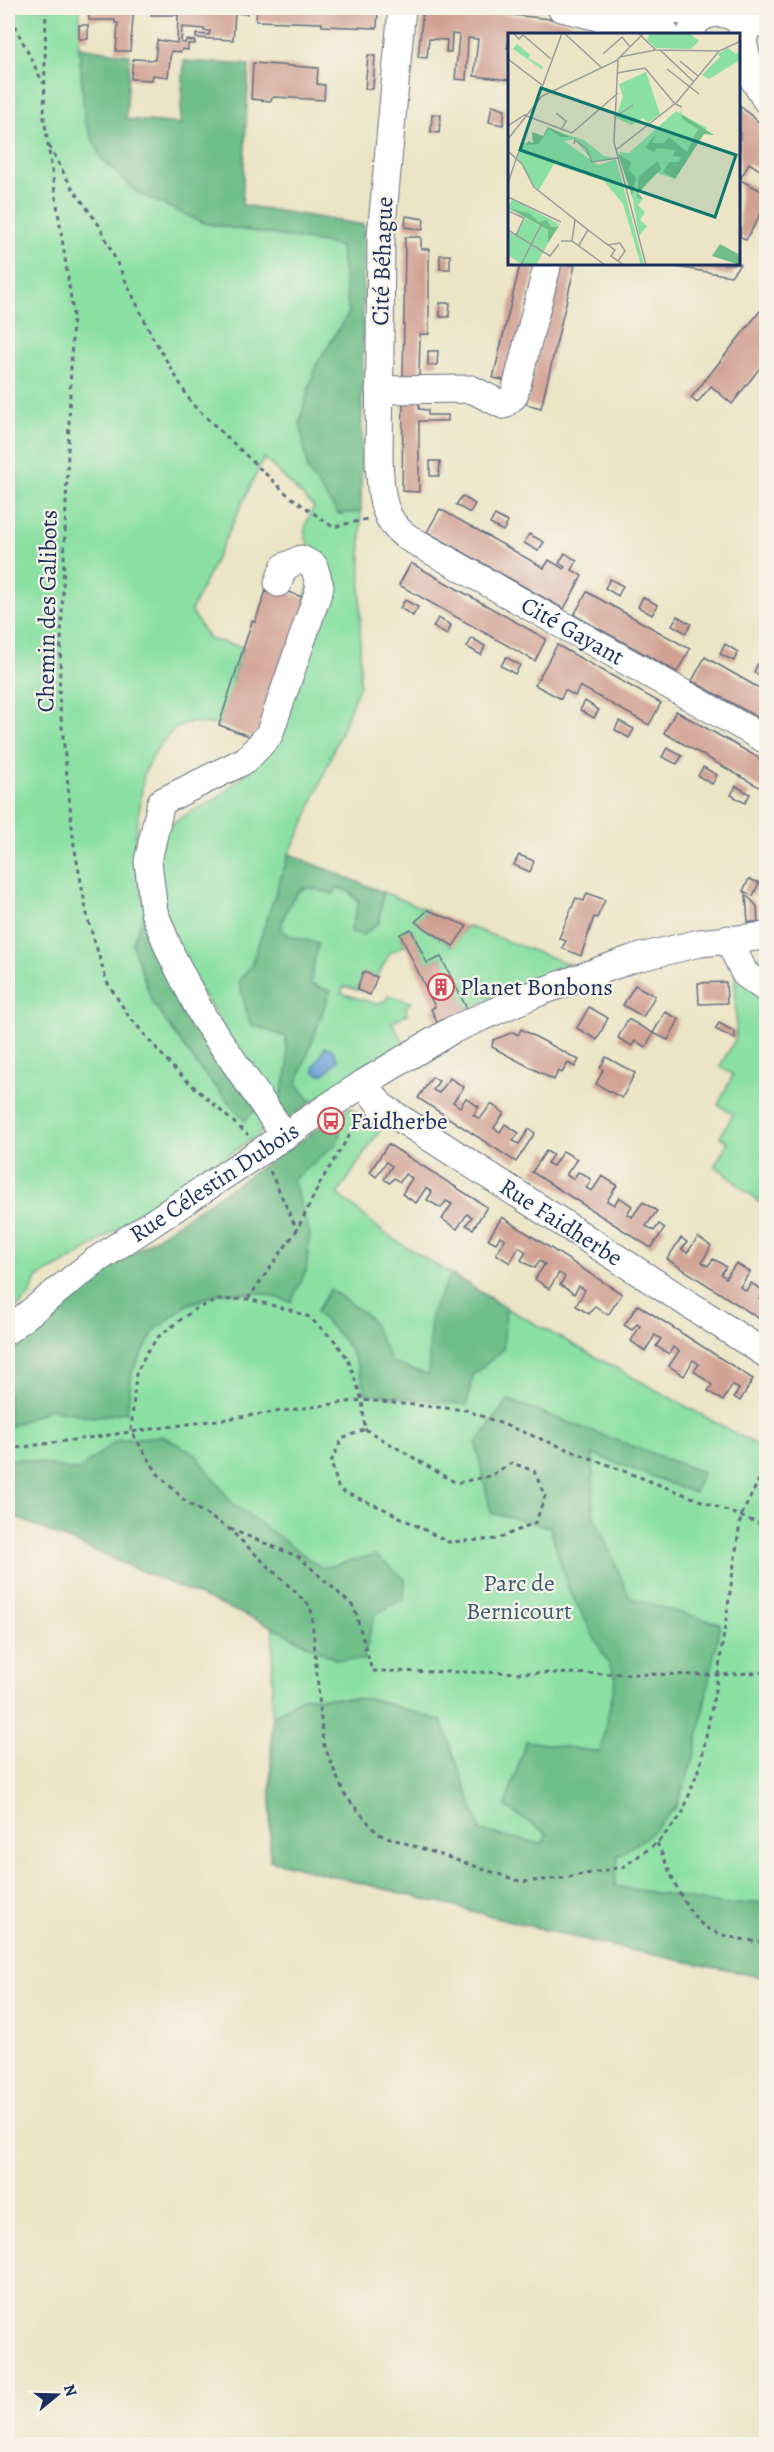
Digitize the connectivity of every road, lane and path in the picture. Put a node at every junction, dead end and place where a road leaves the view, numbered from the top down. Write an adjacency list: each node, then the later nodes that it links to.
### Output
1 (46, 8): 13 (path, Chemin des Galibots)
2 (402, 8): 18 (street, Cité Béhague)
3 (561, 8): 8 (street)
4 (599, 8): 5 (street)
5 (718, 9): 9 (street); 10 (street)
6 (766, 16): 11 (street)
7 (8, 19): 13 (path)
8 (662, 33)
9 (690, 33)
10 (740, 33)
11 (742, 42): 14 (street)
12 (741, 82): 15 (street)
13 (44, 85): 16 (path, Chemin des Galibots)
14 (766, 100)
15 (766, 105)
16 (47, 142): 19 (path); 28 (path, Chemin des Galibots)
17 (548, 267): 18 (street)
18 (380, 390): 19 (street, Cité Béhague)
19 (387, 515): 21 (street, Cité Gayant)
20 (278, 584): 27 (street)
21 (766, 740)
22 (766, 936): 23 (street, Rue Célestin Dubois)
23 (728, 939): 24 (street); 25 (street, Rue Célestin Dubois)
24 (766, 989)
25 (364, 1083): 26 (street, Rue Faidherbe); 27 (street, Rue Célestin Dubois)
26 (381, 1106): 29 (path); 32 (street, Rue Faidherbe)
27 (285, 1136): 28 (street, Rue Célestin Dubois)
28 (261, 1152): 29 (path, Chemin des Galibots); 31 (street, Rue Célestin Dubois)
29 (297, 1230): 30 (path)
30 (248, 1299): 33 (path); 35 (path)
31 (8, 1330)
32 (766, 1354)
33 (362, 1400): 34 (path); 35 (path); 38 (path)
34 (365, 1429): 34 (path)
35 (131, 1431): 36 (path); 40 (path)
36 (8, 1449)
37 (766, 1466): 38 (path)
38 (741, 1516): 39 (path); 42 (path)
39 (766, 1526)
40 (228, 1528): 42 (path); 43 (path)
41 (766, 1672): 42 (path)
42 (718, 1675): 43 (path)
43 (657, 1843): 44 (path)
44 (766, 1943)

